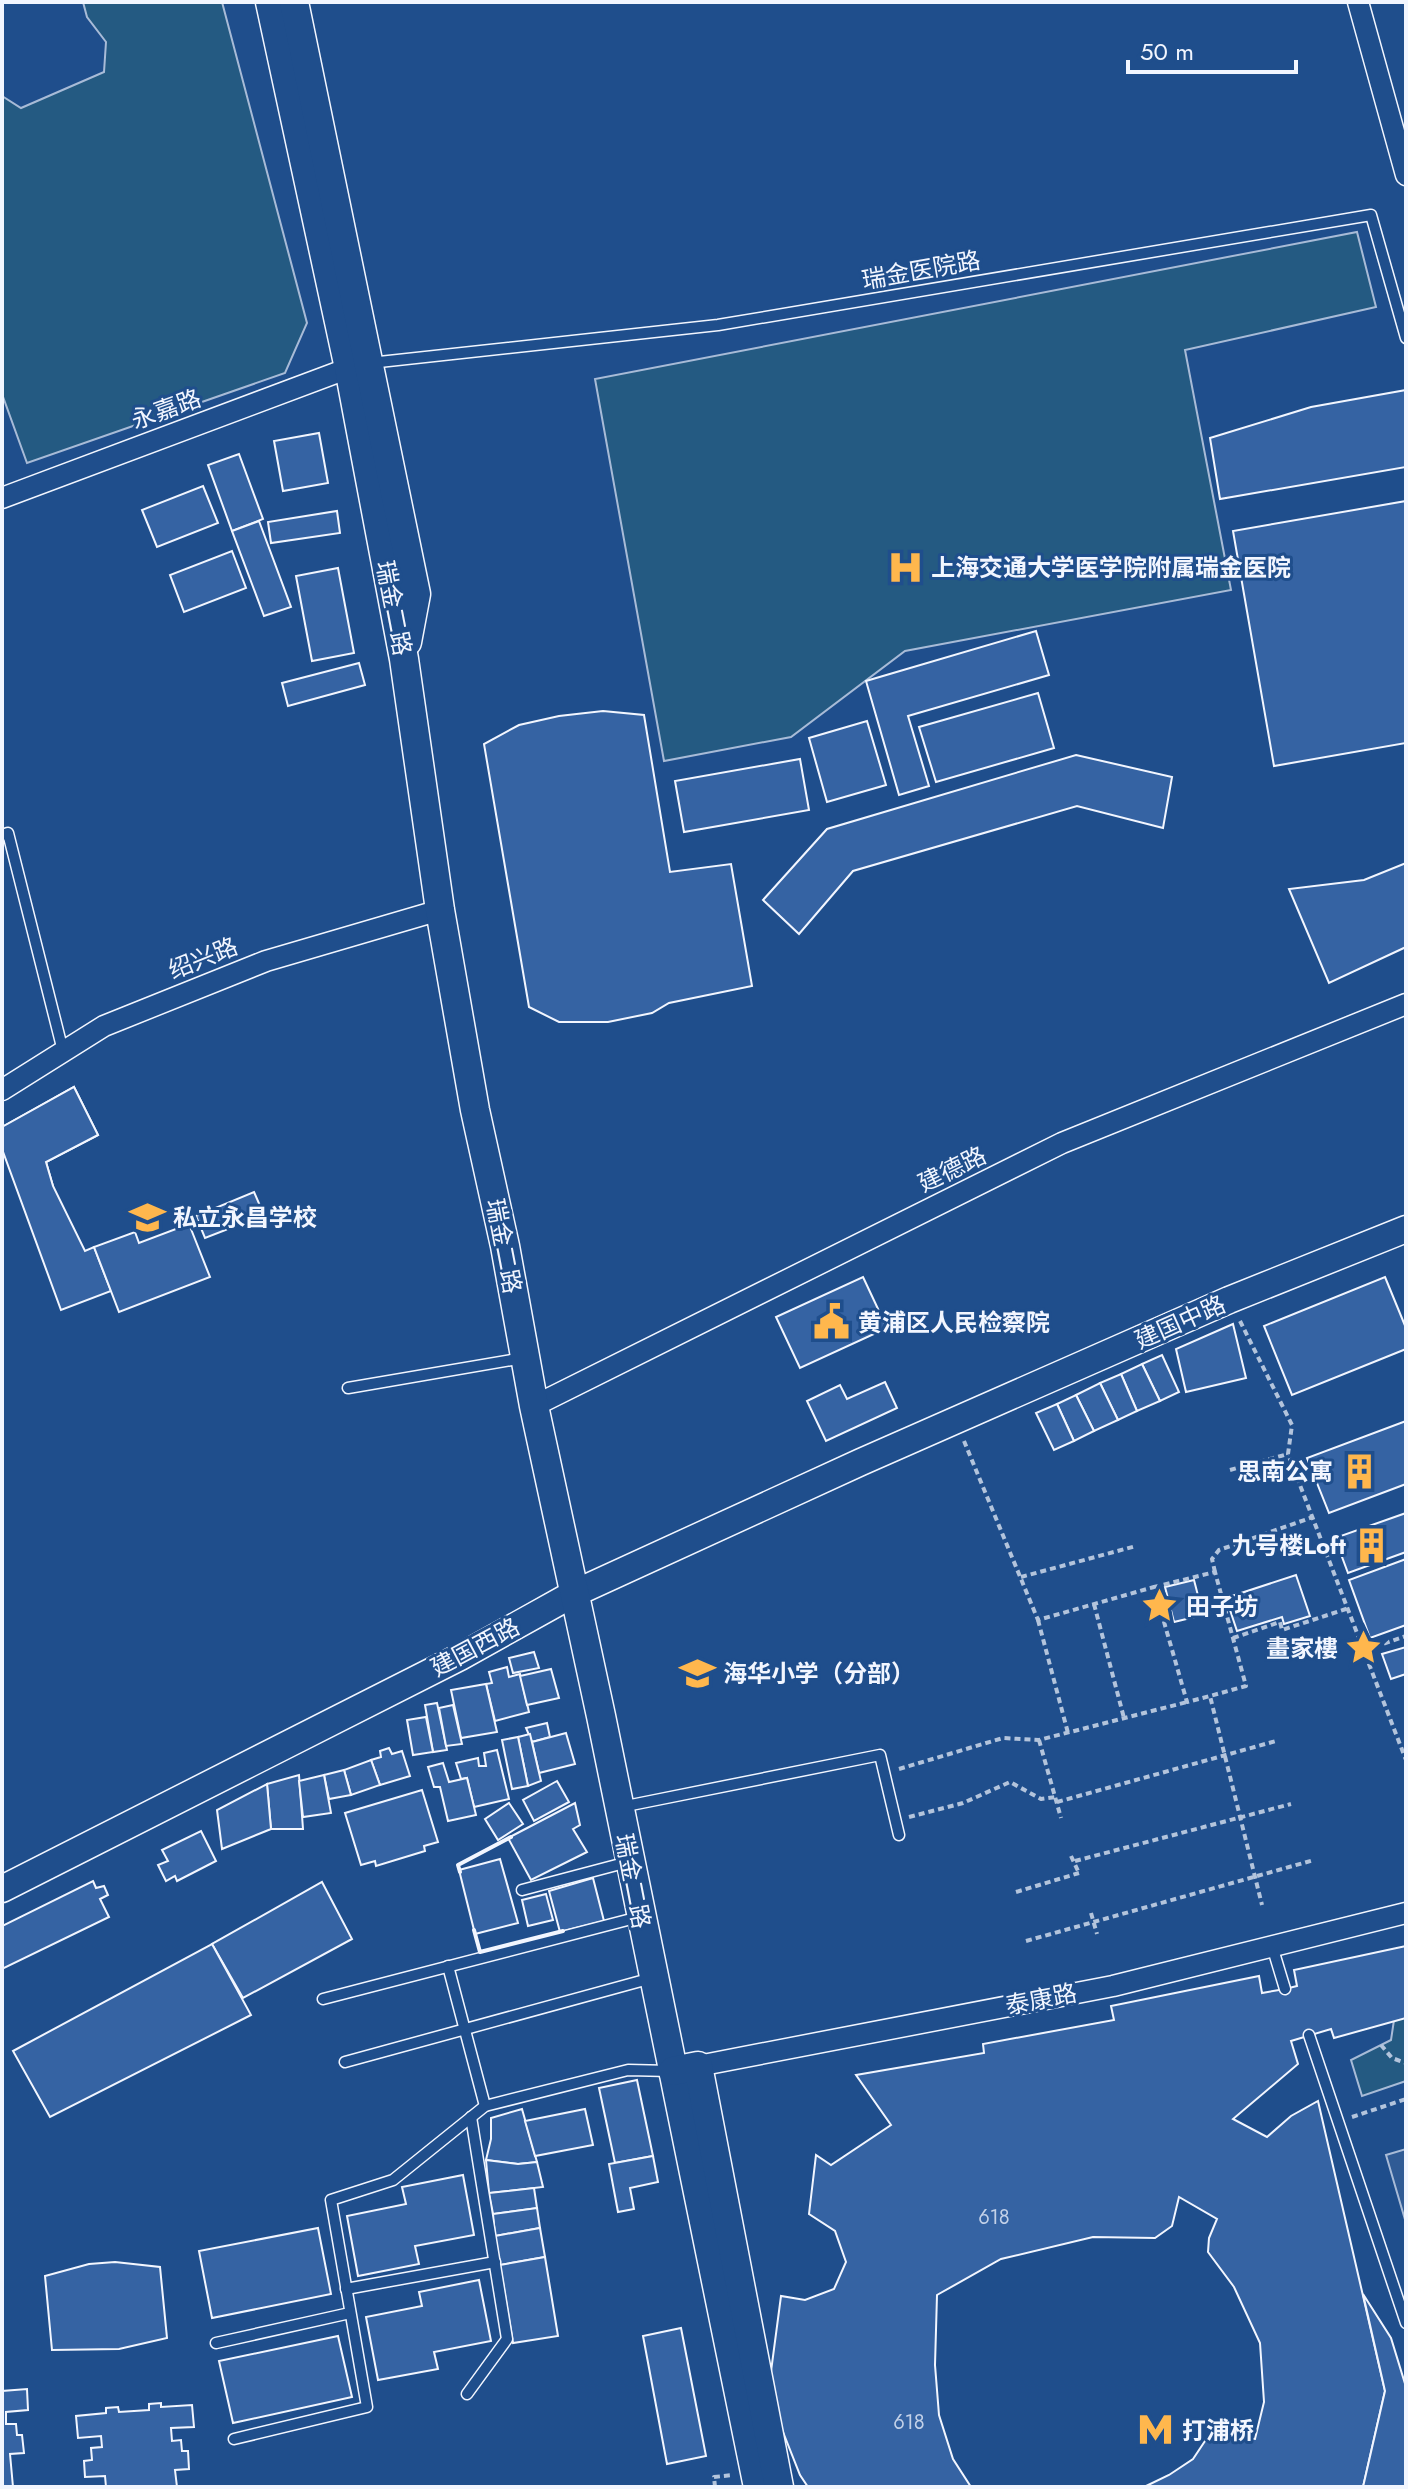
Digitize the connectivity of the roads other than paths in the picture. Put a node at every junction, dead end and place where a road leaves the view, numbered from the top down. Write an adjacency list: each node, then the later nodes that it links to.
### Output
1 (270, 2): 6 (main road, 瑞金二路)
2 (294, 2): 6 (main road)
3 (1358, 2): 4 (street)
4 (1406, 175)
5 (1406, 338): 6 (lane, 瑞金医院路)
6 (359, 366): 7 (street, 永嘉路); 9 (main road, 瑞金二路)
7 (2, 498)
8 (2, 835): 11 (lane)
9 (440, 910): 11 (street, 绍兴路); 14 (main road, 瑞金二路)
10 (1406, 1004): 16 (street, 建德路)
11 (63, 1051): 12 (street, 绍兴路)
12 (2, 1090)
13 (1406, 1229): 17 (street, 建国中路)
14 (525, 1358): 15 (lane); 16 (main road, 瑞金二路)
15 (348, 1388)
16 (534, 1406): 18 (main road, 瑞金二路)
17 (956, 1421): 18 (street, 建国西路)
18 (573, 1594): 19 (main road, 瑞金二路); 22 (street, 建国西路)
19 (619, 1807): 20 (lane); 21 (main road, 瑞金二路)
20 (899, 1835)
21 (630, 1861): 23 (lane); 25 (main road, 瑞金二路)
22 (2, 1889)
23 (522, 1890)
24 (1406, 1913): 26 (street, 泰康路)
25 (640, 1917): 27 (lane); 28 (main road, 瑞金二路)
26 (1272, 1946): 29 (lane); 34 (street, 泰康路)
27 (448, 1966): 30 (lane); 31 (lane)
28 (653, 1978): 31 (lane); 34 (main road, 瑞金二路)
29 (1285, 1989)
30 (323, 1999)
31 (466, 2029): 33 (lane); 35 (lane)
32 (1309, 2035): 40 (lane)
33 (345, 2062)
34 (686, 2068): 35 (lane); 44 (main road, 瑞金二路); 45 (main road)
35 (485, 2106): 36 (lane)
36 (471, 2117): 37 (lane); 38 (lane)
37 (495, 2262): 38 (lane); 42 (lane)
38 (346, 2289): 39 (lane)
39 (350, 2313): 41 (lane); 43 (lane)
40 (1406, 2323)
41 (216, 2343)
42 (467, 2394)
43 (234, 2439)
44 (758, 2487)
45 (779, 2487)

